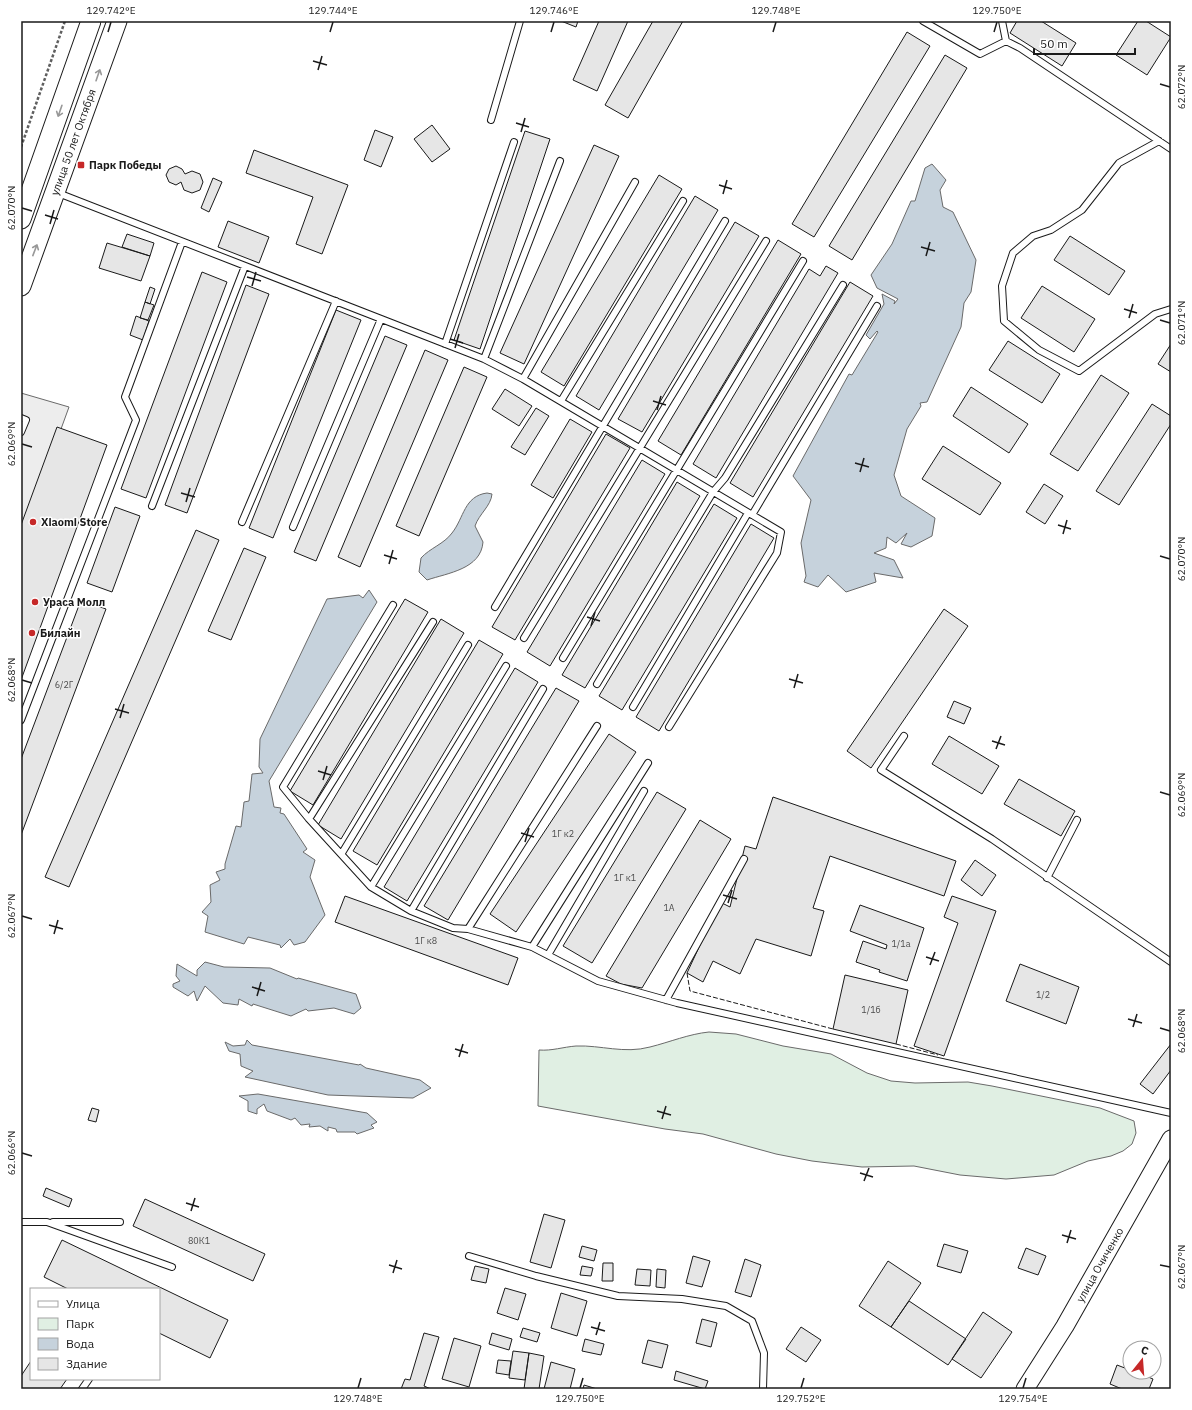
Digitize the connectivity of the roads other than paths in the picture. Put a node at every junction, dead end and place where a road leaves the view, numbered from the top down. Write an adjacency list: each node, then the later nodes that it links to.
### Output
1 (91, 21): 15 (main road, one-way to 15)
2 (117, 21): 13 (main road, улица 50 лет Октября, one-way to 2)
3 (520, 21): 7 (lane)
4 (923, 21): 6 (lane)
5 (1002, 21): 6 (lane)
6 (1006, 41): 8 (lane)
7 (491, 120)
8 (1159, 141): 10 (lane); 25 (lane)
9 (514, 142): 27 (lane)
10 (1171, 149)
11 (560, 160): 28 (lane)
12 (635, 182): 29 (lane)
13 (56, 193): 18 (lane); 22 (main road, улица 50 лет Октября, one-way to 13)
14 (683, 201): 30 (lane)
15 (21, 219)
16 (725, 221): 32 (lane)
17 (766, 241): 34 (lane)
18 (182, 242): 20 (lane); 51 (lane)
19 (803, 261): 35 (lane)
20 (245, 266): 23 (lane); 37 (lane)
21 (843, 285): 36 (lane)
22 (21, 286)
23 (336, 301): 26 (lane); 39 (lane)
24 (877, 306): 38 (lane)
25 (1171, 309)
26 (381, 319): 27 (lane); 40 (lane)
27 (446, 344): 28 (lane)
28 (484, 359): 29 (lane)
29 (523, 379): 30 (lane)
30 (561, 401): 32 (lane)
31 (21, 418): 33 (lane)
32 (604, 427): 34 (lane); 42 (lane)
33 (21, 432)
34 (639, 448): 35 (lane); 44 (lane)
35 (675, 470): 36 (lane); 46 (lane)
36 (713, 492): 38 (lane); 48 (lane)
37 (152, 506)
38 (750, 514): 50 (lane); 53 (lane)
39 (242, 522)
40 (293, 527)
41 (393, 605): 57 (lane)
42 (495, 606)
43 (433, 622): 57 (lane)
44 (524, 638)
45 (468, 645): 59 (lane)
46 (563, 658)
47 (506, 666): 62 (lane)
48 (597, 684)
49 (543, 689): 63 (lane)
50 (634, 707)
51 (21, 720)
52 (597, 726): 64 (lane)
53 (669, 727)
54 (904, 736): 61 (lane)
55 (648, 763): 65 (lane)
56 (644, 791): 66 (lane)
57 (309, 819): 59 (lane)
58 (1077, 820): 61 (lane)
59 (342, 853): 62 (lane)
60 (744, 859): 68 (lane)
61 (1047, 878): 67 (lane)
62 (371, 887): 63 (lane)
63 (411, 911): 64 (lane)
64 (468, 929): 65 (lane)
65 (532, 947): 66 (lane)
66 (548, 956): 68 (lane)
67 (1171, 962)
68 (666, 1000): 69 (lane)
69 (1171, 1113)
70 (1171, 1139): 79 (street, улица Очиченко)
71 (21, 1222): 72 (lane)
72 (47, 1222): 73 (lane); 75 (lane)
73 (120, 1222)
74 (469, 1256): 78 (lane)
75 (172, 1267)
76 (88, 1380): 77 (lane)
77 (82, 1389)
78 (762, 1389)
79 (1025, 1389)

